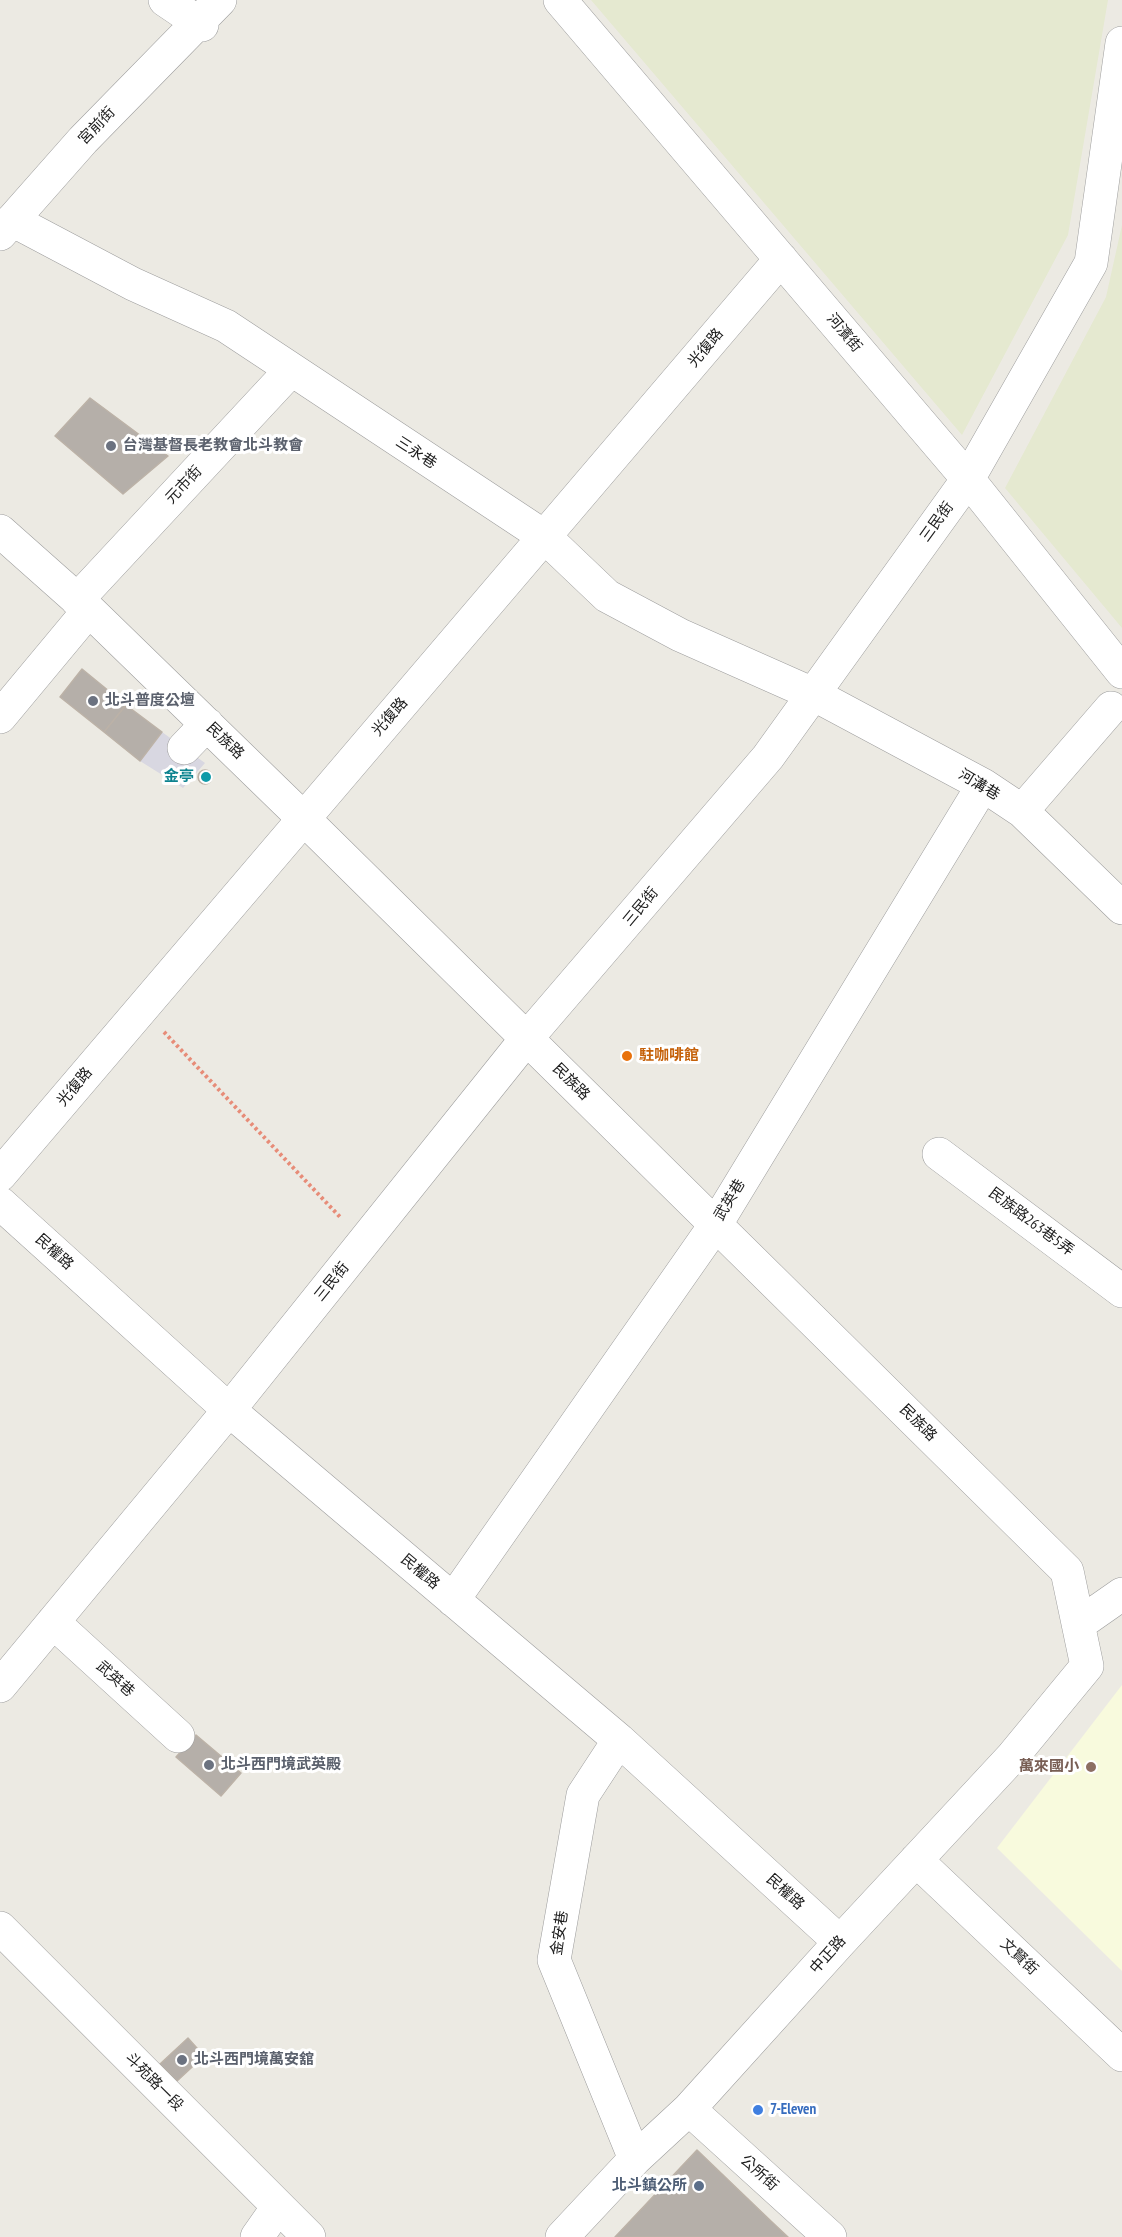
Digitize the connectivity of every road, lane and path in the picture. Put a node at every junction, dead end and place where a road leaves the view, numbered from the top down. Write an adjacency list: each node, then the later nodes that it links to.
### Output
1 (165, 0): 3 (street, 宮前街)
2 (560, 0): 6 (street, 河濱街)
3 (206, 16): 5 (street, 宮前街)
4 (1122, 43): 8 (street, 三民街)
5 (6, 227): 7 (street, 三永巷)
6 (781, 259): 8 (street, 河濱街); 10 (street, 光復路)
7 (291, 370): 10 (street, 三永巷); 11 (street, 元市街)
8 (968, 479): 12 (street, 河濱街); 13 (street, 三民街)
9 (0, 531): 11 (street, 民族路)
10 (545, 537): 13 (street, 三永巷); 20 (street, 光復路)
11 (83, 605): 15 (street, 元市街); 16 (street, 民族路)
12 (1122, 672)
13 (813, 694): 18 (street, 河溝巷); 23 (street, 三民街)
14 (1111, 708): 19 (street)
15 (0, 717)
16 (207, 724): 17 (street); 20 (street, 民族路)
17 (184, 748)
18 (983, 785): 19 (street, 河溝巷); 27 (street, 武英巷)
19 (1022, 811): 21 (street, 河溝巷)
20 (303, 818): 22 (street, 光復路); 23 (street, 民族路)
21 (1122, 908)
22 (141, 1008): 25 (street, 光復路); 28 (path)
23 (527, 1038): 27 (street, 民族路); 28 (street, 三民街)
24 (939, 1154): 29 (street, 民族路263巷5弄)
25 (0, 1175)
26 (0, 1203): 30 (street, 民權路)
27 (716, 1224): 32 (street, 武英巷); 34 (street, 民族路)
28 (364, 1242): 30 (street, 三民街)
29 (1122, 1291)
30 (230, 1410): 32 (street, 民權路); 33 (street, 三民街)
31 (1122, 1594): 34 (street)
32 (453, 1600): 38 (street, 民權路)
33 (53, 1622): 36 (street, 三民街); 37 (street, 武英巷)
34 (1078, 1624): 35 (street, 民族路)
35 (1087, 1666): 39 (street, 中正路)
36 (0, 1686)
37 (178, 1736)
38 (619, 1740): 41 (street, 民權路); 44 (street, 金安巷)
39 (916, 1860): 41 (street, 中正路); 42 (street, 文賢街)
40 (0, 1928): 45 (street, 斗苑路一段)
41 (840, 1942): 43 (street, 中正路)
42 (1122, 2055)
43 (689, 2109): 44 (street, 中正路); 49 (street, 公所街)
44 (635, 2159): 48 (street, 中正路)
45 (278, 2207): 46 (street); 47 (street, 斗苑路一段)
46 (257, 2237)
47 (309, 2237)
48 (562, 2237)
49 (830, 2237)

